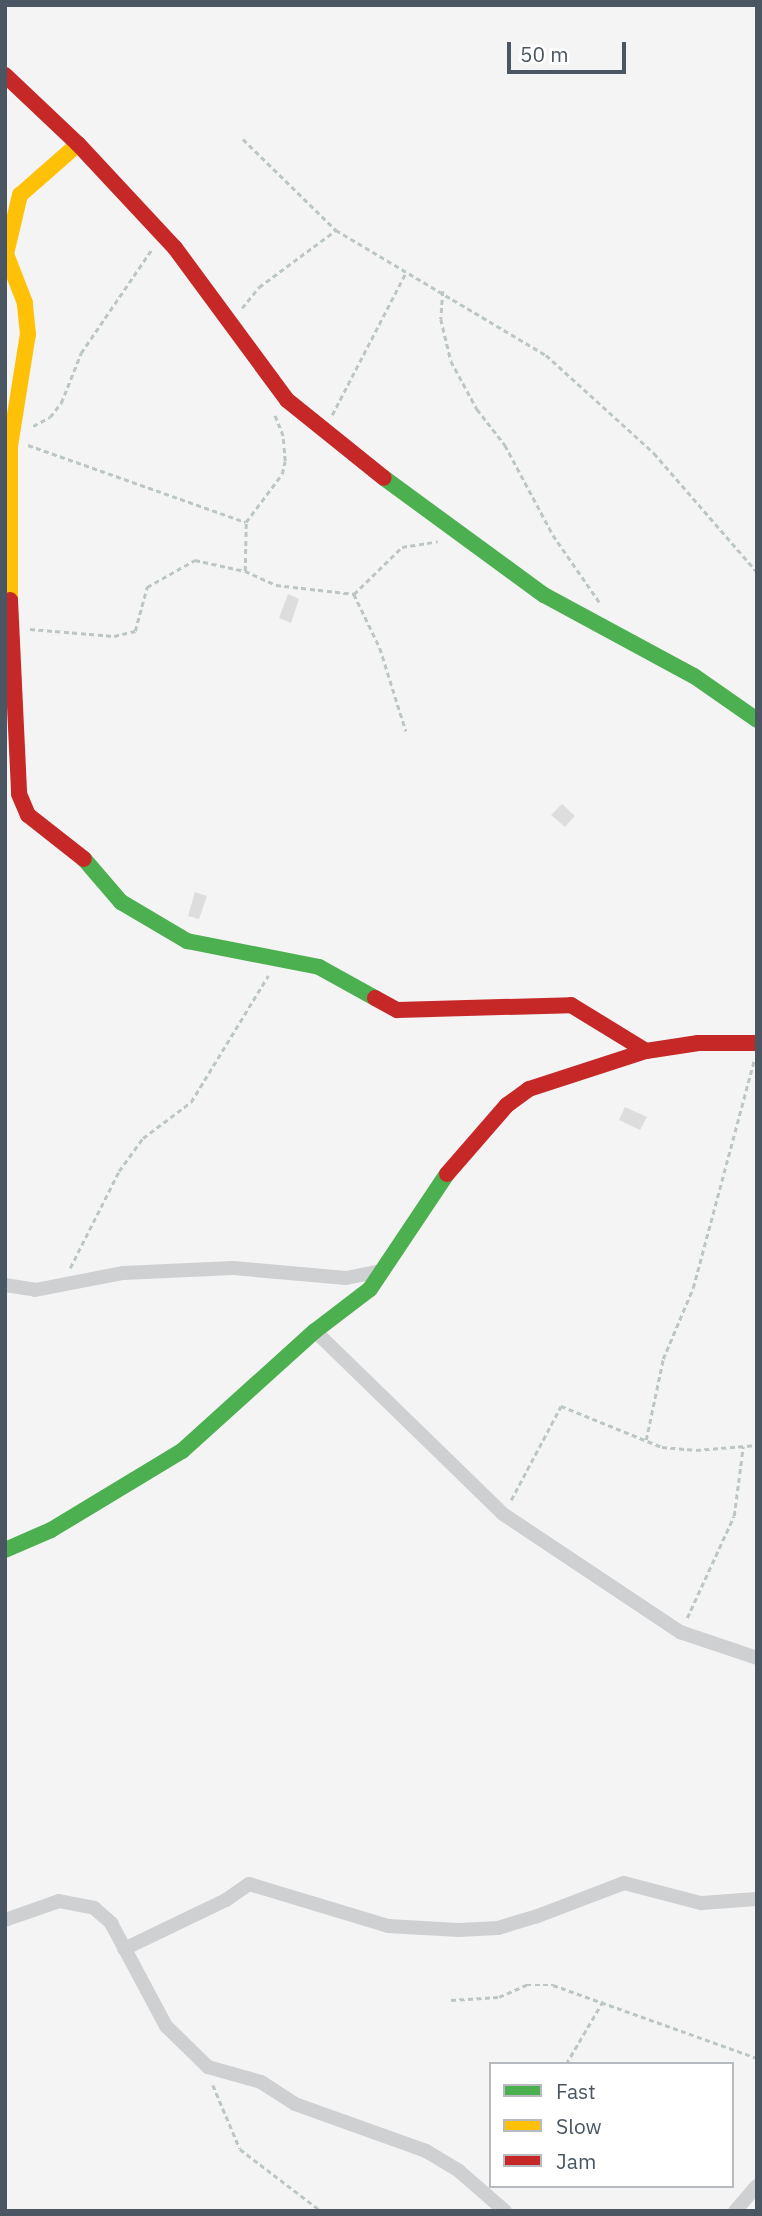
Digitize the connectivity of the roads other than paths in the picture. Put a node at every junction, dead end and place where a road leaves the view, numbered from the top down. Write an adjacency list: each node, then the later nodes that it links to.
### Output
1 (5, 75): 2 (street)
2 (78, 144): 3 (street); 5 (street)
3 (757, 720)
4 (757, 1043): 5 (street)
5 (646, 1051): 6 (street)
6 (383, 1271): 7 (street); 8 (street)
7 (5, 1285)
8 (315, 1331): 9 (street); 10 (street)
9 (5, 1550)
10 (757, 1658)
11 (757, 1899): 13 (street)
12 (5, 1920): 13 (street)
13 (124, 1949): 15 (street)
14 (757, 2186): 16 (street)
15 (505, 2211)
16 (735, 2211)

